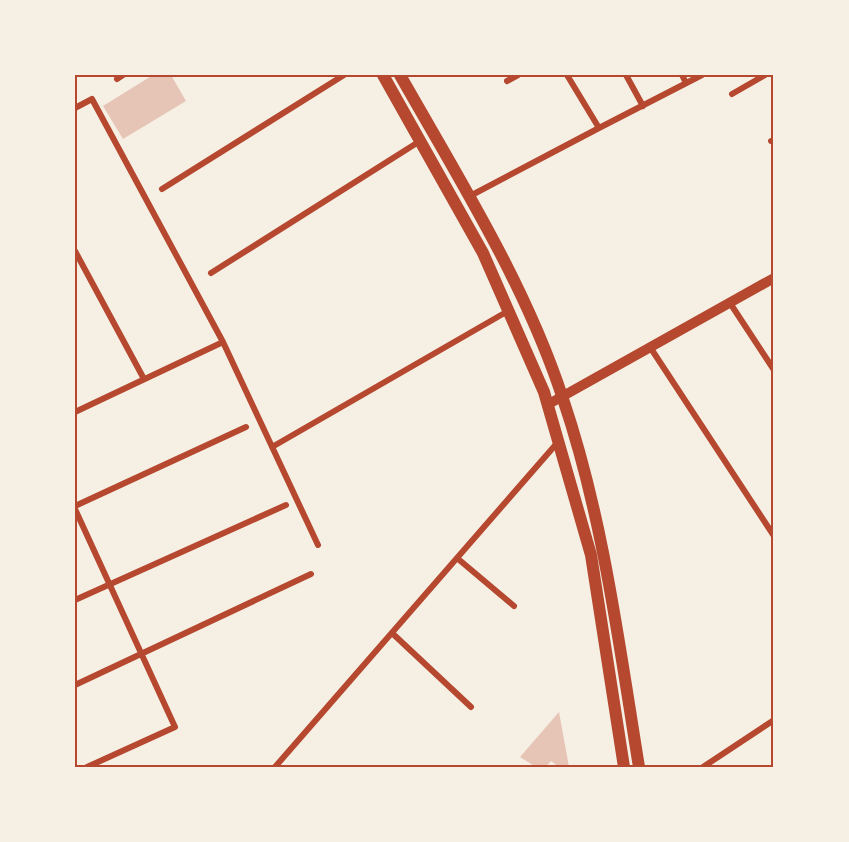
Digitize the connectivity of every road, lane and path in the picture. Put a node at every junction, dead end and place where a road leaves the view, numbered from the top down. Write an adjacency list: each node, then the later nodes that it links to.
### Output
1 (344, 75): 17 (street)
2 (383, 75): 16 (main road)
3 (400, 75): 18 (main road)
4 (518, 75): 10 (street)
5 (567, 75): 15 (street)
6 (626, 75): 13 (street)
7 (681, 75): 11 (street)
8 (702, 75): 11 (street)
9 (765, 75): 12 (street)
10 (507, 81)
11 (686, 83): 13 (street)
12 (732, 94)
13 (643, 106): 15 (street)
14 (75, 108): 24 (street)
15 (599, 128): 18 (street)
16 (420, 141): 20 (street); 23 (main road)
17 (162, 189)
18 (468, 197): 28 (main road)
19 (75, 252): 27 (street)
20 (211, 273)
21 (774, 278): 22 (street)
22 (730, 303): 25 (street); 26 (street)
23 (508, 311): 29 (main road); 33 (street)
24 (223, 342): 27 (street); 33 (street)
25 (650, 347): 28 (street); 36 (street)
26 (774, 370)
27 (144, 379): 30 (street)
28 (563, 396): 29 (street); 51 (main road)
29 (547, 405): 32 (main road)
30 (75, 412)
31 (246, 427): 35 (street)
32 (559, 441): 38 (street); 50 (main road)
33 (272, 447): 37 (street)
34 (286, 505): 40 (street)
35 (75, 507): 40 (street)
36 (774, 536)
37 (318, 545)
38 (457, 558): 42 (street); 43 (street)
39 (311, 574): 44 (street)
40 (111, 583): 41 (street); 44 (street)
41 (75, 600)
42 (514, 606)
43 (392, 633): 46 (street); 49 (street)
44 (141, 652): 45 (street); 48 (street)
45 (75, 685)
46 (471, 707)
47 (774, 720): 52 (street)
48 (87, 767)
49 (275, 767)
50 (624, 767)
51 (639, 767)
52 (703, 767)

